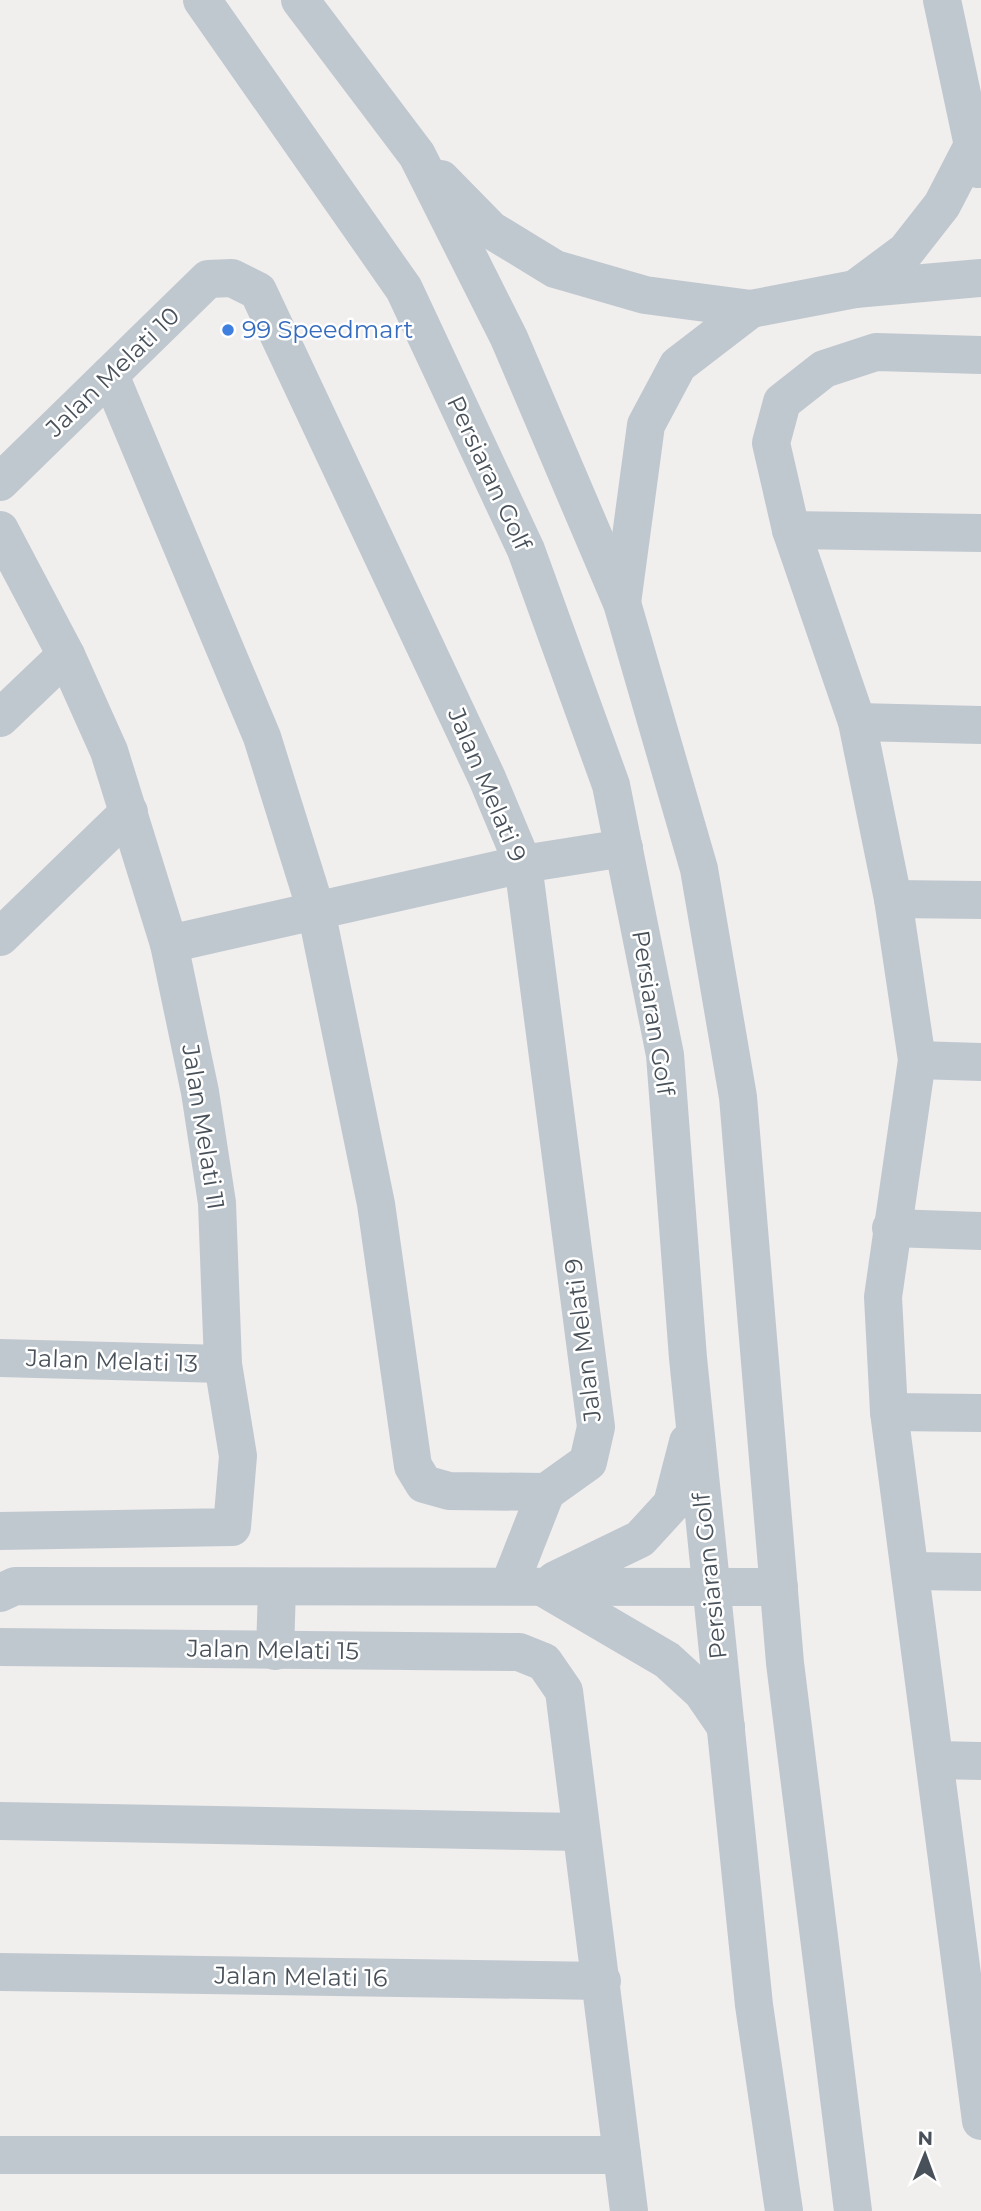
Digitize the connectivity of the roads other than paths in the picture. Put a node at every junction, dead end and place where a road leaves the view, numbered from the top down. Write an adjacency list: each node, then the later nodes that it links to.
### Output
1 (202, 0): 22 (street, Persiaran Golf)
2 (300, 0): 4 (street)
3 (942, 0): 5 (street)
4 (417, 155): 9 (street); 16 (street)
5 (978, 167): 8 (street)
6 (232, 278): 11 (street, Jalan Melati 10); 23 (street, Jalan Melati 9)
7 (981, 278): 8 (street)
8 (855, 289): 9 (street)
9 (751, 309): 16 (street)
10 (981, 355): 14 (street)
11 (110, 375): 12 (street, Jalan Melati 10); 26 (street)
12 (0, 482)
13 (0, 530): 17 (street, Jalan Melati 11)
14 (791, 530): 15 (street); 19 (street)
15 (981, 533)
16 (622, 603): 44 (street)
17 (66, 655): 18 (street); 21 (street, Jalan Melati 11)
18 (0, 718)
19 (857, 722): 20 (street); 24 (street)
20 (981, 724)
21 (129, 812): 27 (street); 28 (street, Jalan Melati 11)
22 (624, 848): 23 (street); 37 (street, Persiaran Golf)
23 (523, 864): 26 (street); 38 (street, Jalan Melati 9)
24 (893, 899): 25 (street); 29 (street)
25 (981, 900)
26 (316, 910): 28 (street); 38 (street)
27 (0, 937)
28 (169, 944): 34 (street, Jalan Melati 11)
29 (917, 1060): 30 (street); 31 (street)
30 (981, 1062)
31 (891, 1228): 32 (street); 35 (street)
32 (981, 1231)
33 (0, 1358): 34 (street, Jalan Melati 13)
34 (223, 1364): 39 (street, Jalan Melati 11)
35 (889, 1412): 36 (street); 40 (street)
36 (981, 1413)
37 (694, 1418): 42 (street); 43 (street, Persiaran Golf)
38 (546, 1492): 42 (street)
39 (0, 1531)
40 (911, 1570): 41 (street); 50 (street)
41 (981, 1572)
42 (524, 1586): 43 (street); 45 (street); 49 (street)
43 (712, 1587): 44 (street); 49 (street, Persiaran Golf)
44 (779, 1587): 62 (street)
45 (277, 1588): 46 (street); 48 (street)
46 (0, 1593)
47 (0, 1647): 48 (street, Jalan Melati 15)
48 (275, 1651): 53 (street, Jalan Melati 15)
49 (726, 1727): 61 (street, Persiaran Golf)
50 (936, 1760): 51 (street); 54 (street)
51 (981, 1761)
52 (0, 1821): 53 (street)
53 (580, 1832): 56 (street)
54 (969, 1926): 57 (street)
55 (0, 1972): 56 (street, Jalan Melati 16)
56 (602, 1981): 59 (street)
57 (981, 2121)
58 (0, 2154): 59 (street)
59 (622, 2155): 60 (street)
60 (629, 2211)
61 (785, 2211)
62 (853, 2211)

